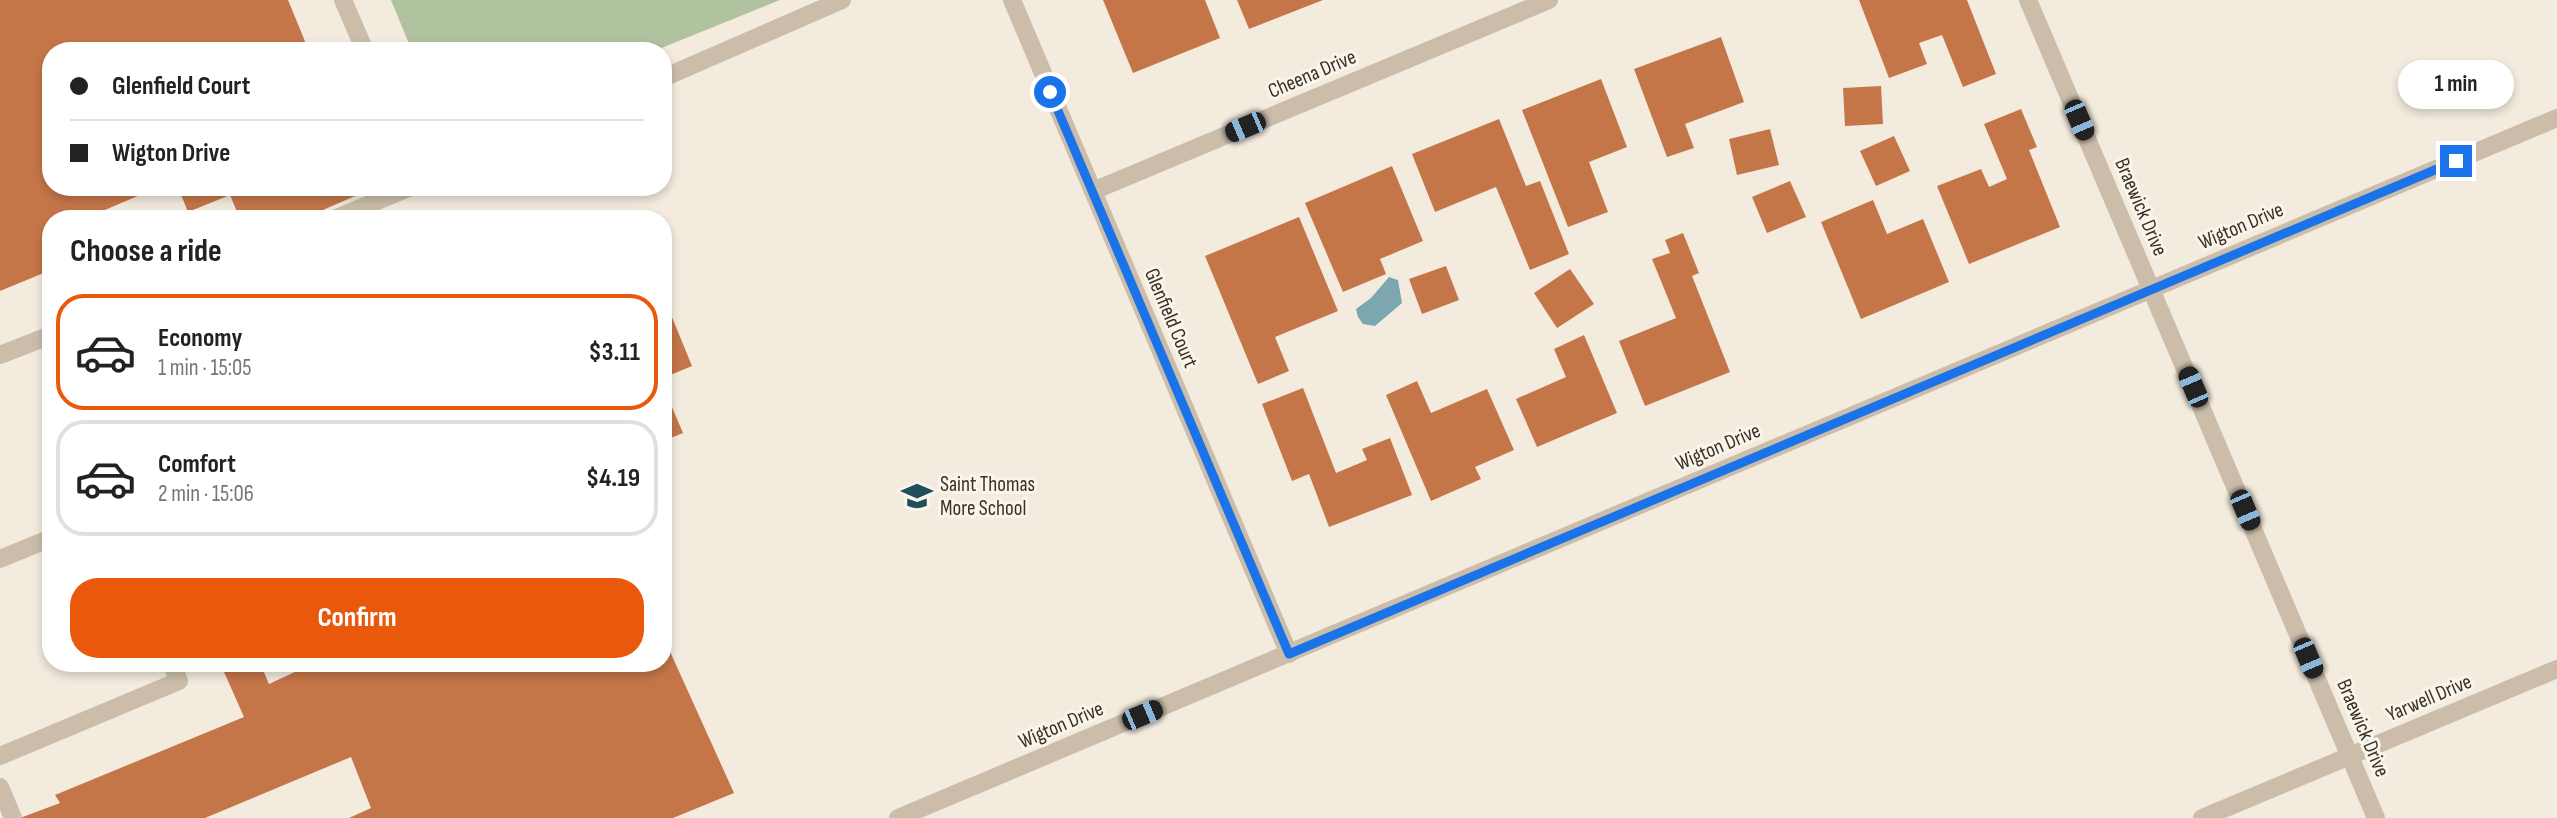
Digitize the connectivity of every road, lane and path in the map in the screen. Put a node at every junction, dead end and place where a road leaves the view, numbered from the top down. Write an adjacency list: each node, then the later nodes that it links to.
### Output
1 (343, 0): 6 (street)
2 (842, 0): 7 (street)
3 (1012, 0): 9 (street, Glenfield Court)
4 (1549, 0): 9 (street, Cheena Drive)
5 (2028, 0): 12 (street, Braewick Drive)
6 (361, 42)
7 (672, 74)
8 (2557, 118): 12 (street, Wigton Drive)
9 (1093, 191): 17 (street, Glenfield Court)
10 (389, 196): 11 (street)
11 (356, 210)
12 (2151, 289): 17 (street, Wigton Drive); 21 (street, Braewick Drive)
13 (42, 339): 14 (street)
14 (0, 355)
15 (42, 542): 16 (street)
16 (0, 559)
17 (1289, 654): 24 (street, Wigton Drive)
18 (2557, 669): 21 (street, Yarwell Drive)
19 (176, 672): 20 (street)
20 (0, 756)
21 (2350, 756): 25 (street, Yarwell Drive); 26 (street, Braewick Drive)
22 (0, 787): 23 (street)
23 (13, 818)
24 (898, 818)
25 (2202, 818)
26 (2376, 818)

